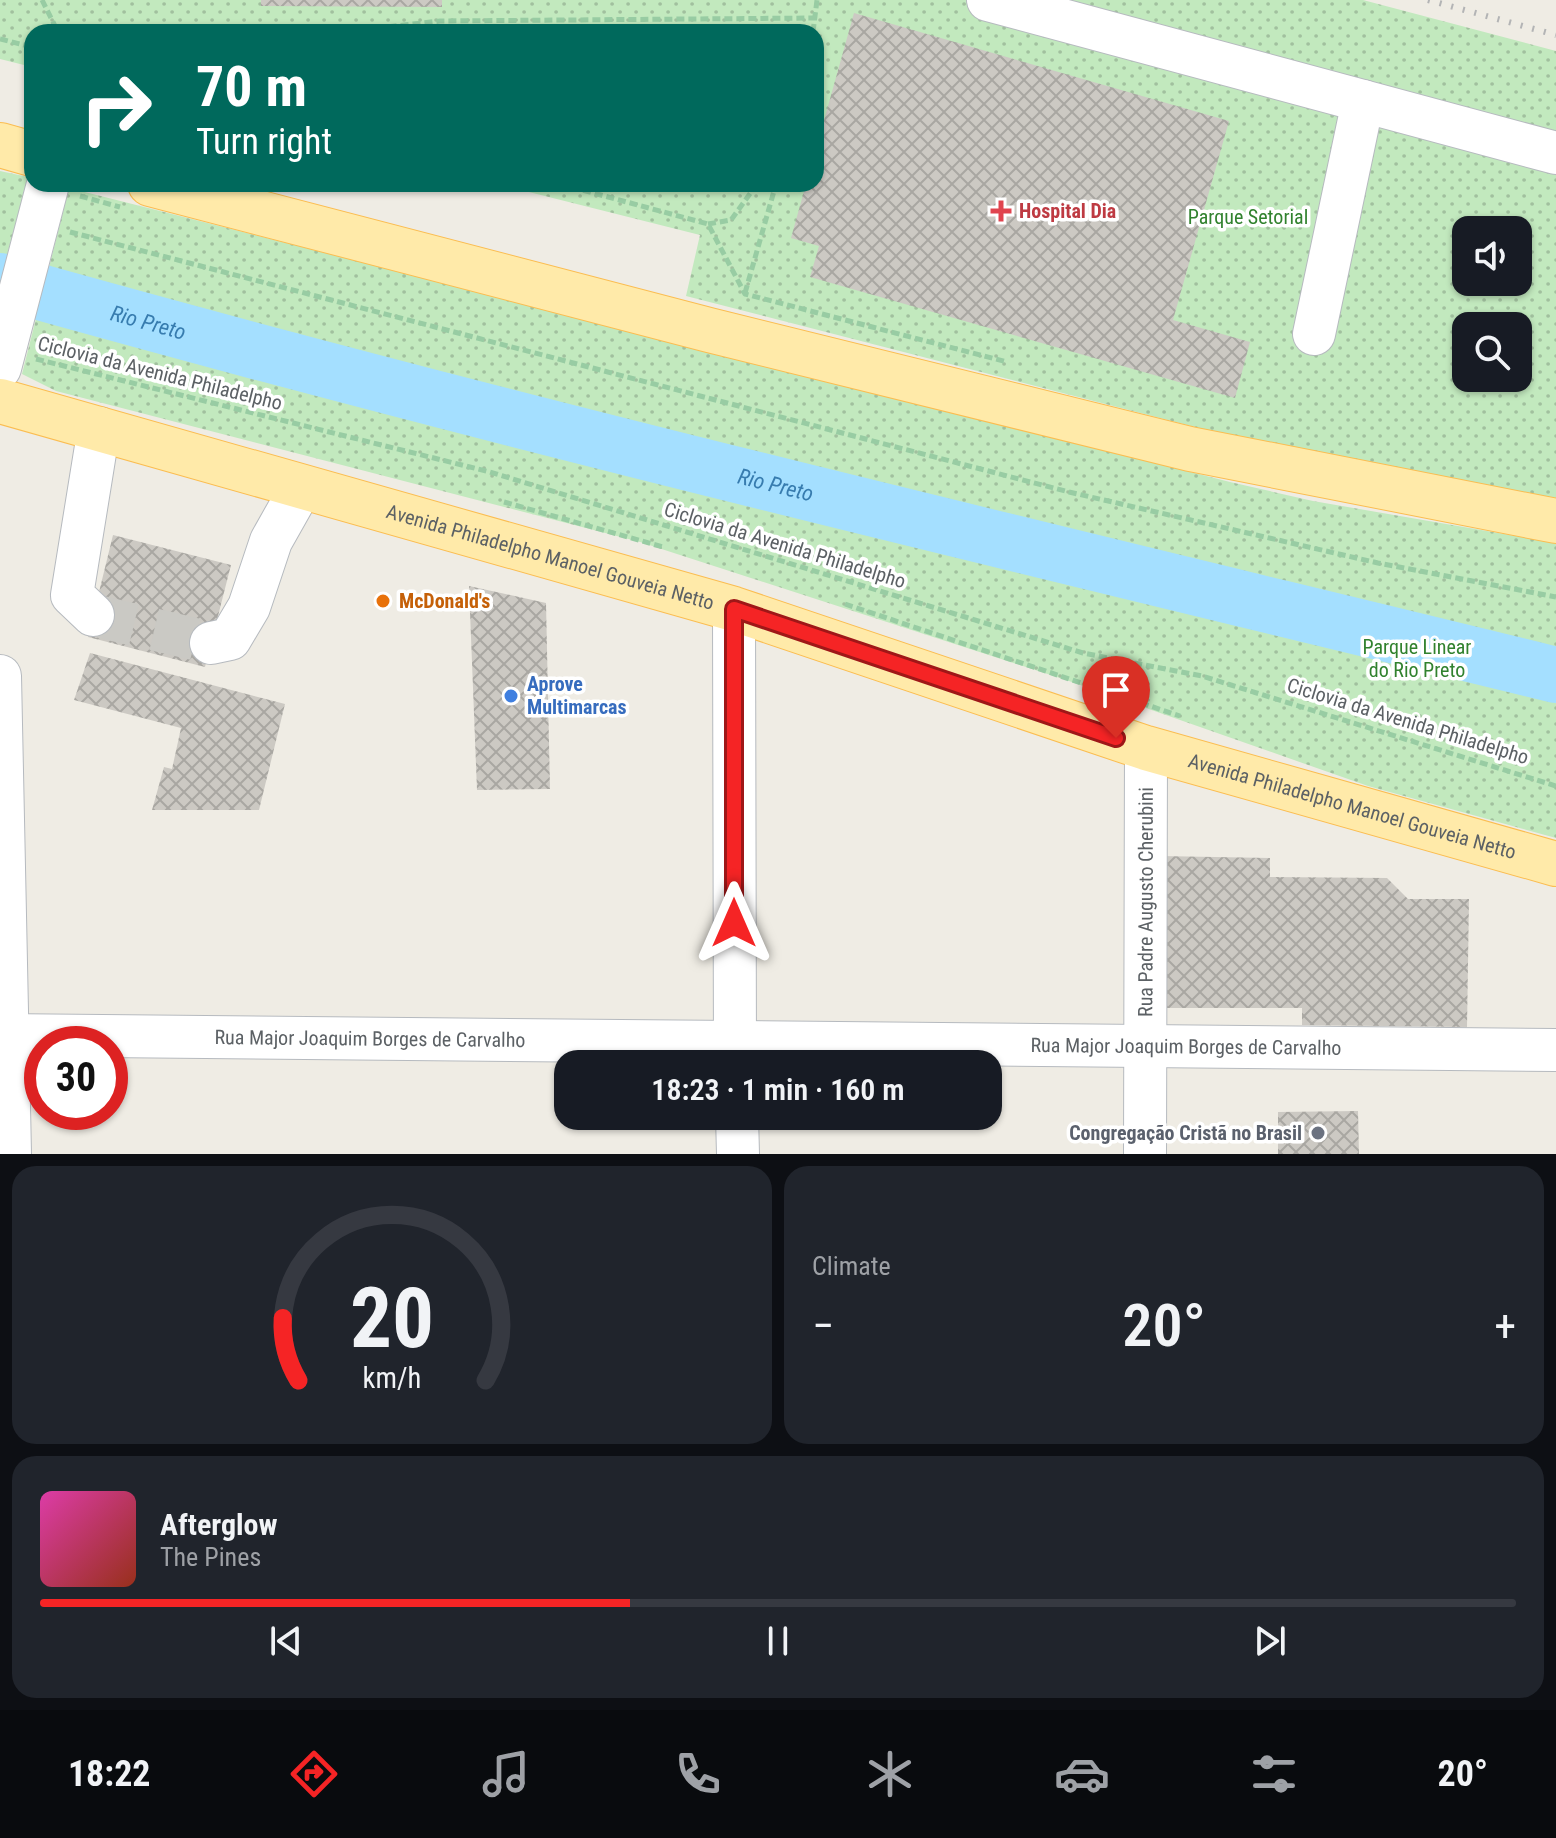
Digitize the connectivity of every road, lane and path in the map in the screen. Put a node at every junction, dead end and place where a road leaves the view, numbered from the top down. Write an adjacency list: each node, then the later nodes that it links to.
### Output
1 (42, 0): 5 (path)
2 (817, 0): 4 (path)
3 (988, 0): 10 (street)
4 (815, 18): 6 (path); 7 (path)
5 (54, 24)
6 (413, 24)
7 (814, 24)
8 (0, 39): 9 (path)
9 (24, 45)
10 (1363, 101): 13 (street); 21 (street)
11 (0, 145): 12 (main road)
12 (24, 152)
13 (1556, 153)
14 (46, 192): 20 (street)
15 (180, 192): 26 (main road)
16 (590, 192): 19 (path)
17 (751, 192): 19 (path)
18 (774, 192): 19 (path)
19 (708, 224)
20 (36, 226): 22 (street); 27 (path)
21 (1314, 334)
22 (3, 354): 33 (path, Ciclovia da Avenida Philadelpho)
23 (0, 401): 24 (main road, Avenida Philadelpho Manoel Gouveia Netto)
24 (99, 428): 25 (main road, Avenida Philadelpho Manoel Gouveia Netto); 29 (street)
25 (302, 486): 28 (main road, Avenida Philadelpho Manoel Gouveia Netto); 30 (street)
26 (1556, 521)
27 (1556, 597)
28 (734, 609): 32 (main road, Avenida Philadelpho Manoel Gouveia Netto); 38 (street)
29 (93, 615)
30 (211, 643)
31 (0, 676): 35 (street)
32 (1146, 748): 34 (main road, Avenida Philadelpho Manoel Gouveia Netto); 36 (street, Rua Padre Augusto Cherubini)
33 (1556, 786)
34 (1556, 864)
35 (5, 1035): 37 (street, Rua Major Joaquim Borges de Carvalho); 42 (street)
36 (1145, 1047): 39 (street, Rua Major Joaquim Borges de Carvalho); 40 (street, Rua Major Joaquim Borges de Carvalho); 44 (street, Rua Padre Augusto Cherubini)
37 (613, 1050)
38 (735, 1050)
39 (940, 1050)
40 (1556, 1050)
41 (737, 1130): 43 (street)
42 (10, 1154)
43 (738, 1154)
44 (1145, 1154)

